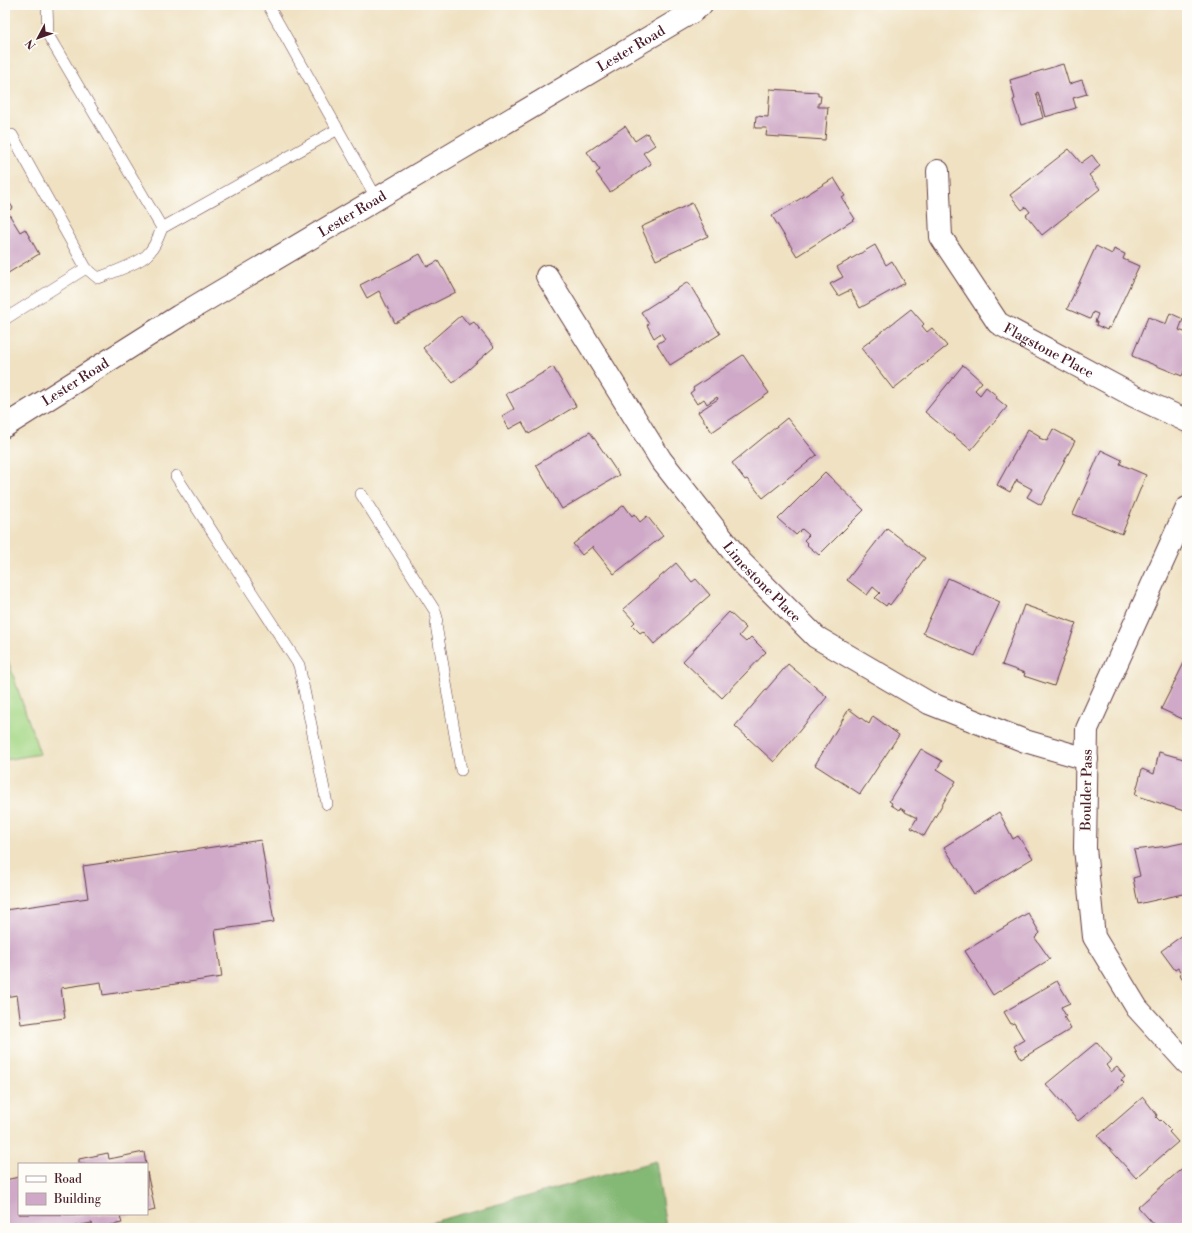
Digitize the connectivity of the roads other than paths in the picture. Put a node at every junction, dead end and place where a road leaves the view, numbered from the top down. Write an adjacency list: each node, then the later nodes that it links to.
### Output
1 (47, 5): 8 (lane)
2 (268, 5): 4 (lane)
3 (701, 5): 7 (street, Lester Road)
4 (338, 129): 7 (lane); 8 (lane)
5 (5, 139): 9 (lane)
6 (938, 171): 12 (street, Flagstone Place)
7 (377, 199): 13 (street, Lester Road)
8 (162, 228): 9 (lane)
9 (86, 268): 11 (lane)
10 (547, 276): 17 (street, Limestone Place)
11 (5, 319)
12 (1187, 421)
13 (5, 426)
14 (176, 476): 19 (lane)
15 (361, 494): 18 (lane)
16 (1187, 508): 17 (street, Boulder Pass)
17 (1087, 759): 20 (street, Boulder Pass)
18 (461, 770)
19 (327, 804)
20 (1187, 1062)

